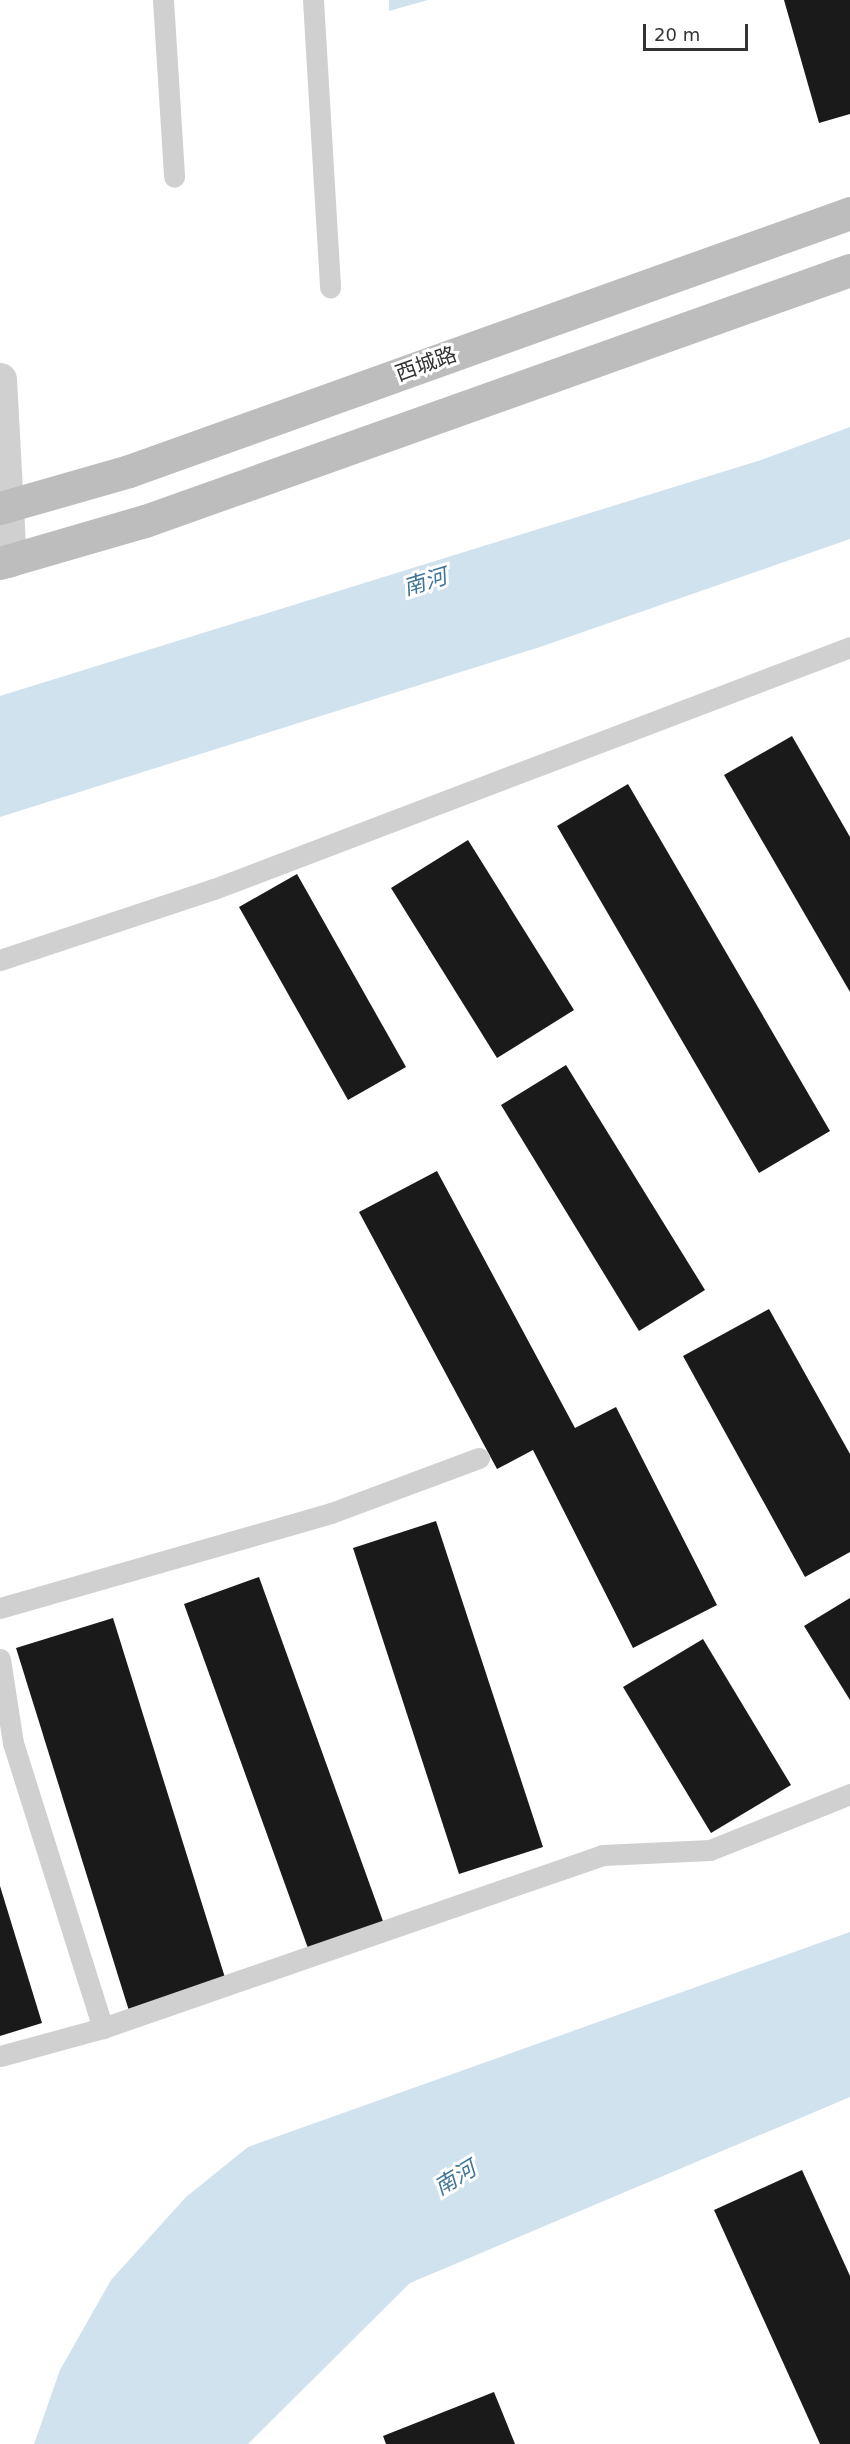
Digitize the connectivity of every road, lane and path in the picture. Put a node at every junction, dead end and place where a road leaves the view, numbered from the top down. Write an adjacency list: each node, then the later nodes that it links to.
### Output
1 (163, 0): 3 (lane)
2 (313, 0): 6 (lane)
3 (174, 177)
4 (850, 213): 8 (main road, 西城路)
5 (850, 270): 9 (main road)
6 (330, 287)
7 (0, 379): 8 (street)
8 (3, 507): 9 (street)
9 (5, 562)
10 (850, 647): 11 (lane)
11 (0, 960)
12 (479, 1458): 13 (lane)
13 (0, 1608)
14 (0, 1659): 15 (lane)
15 (7, 1745): 17 (lane)
16 (850, 1794): 17 (lane)
17 (103, 2028): 18 (lane)
18 (0, 2056)

